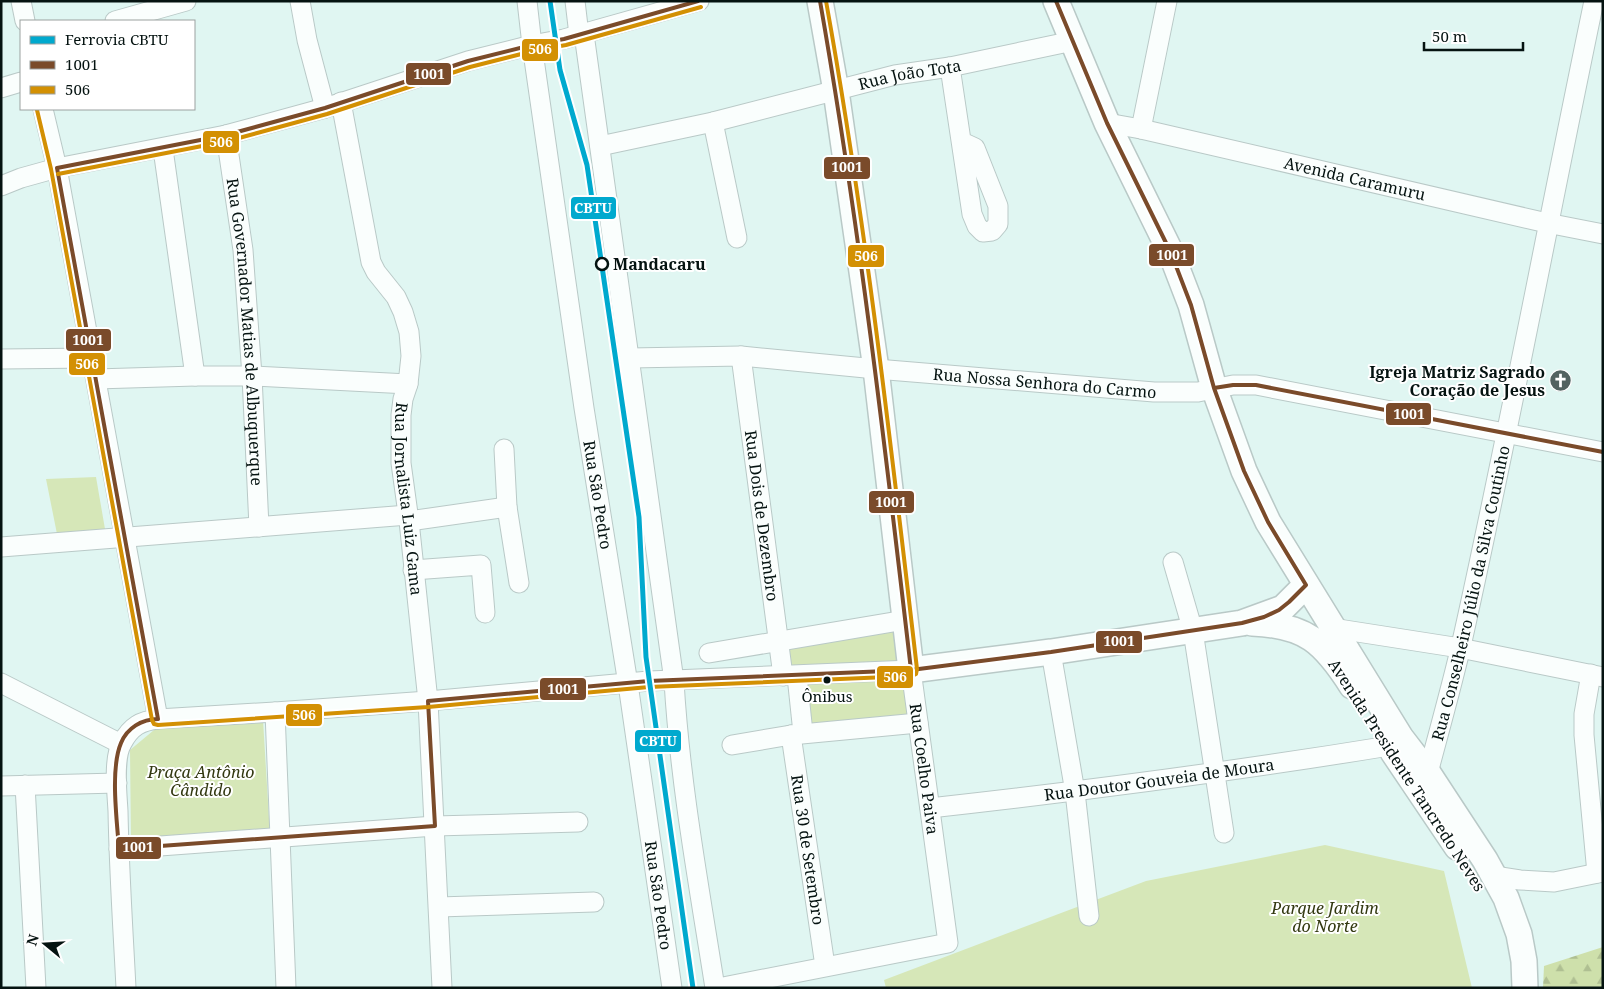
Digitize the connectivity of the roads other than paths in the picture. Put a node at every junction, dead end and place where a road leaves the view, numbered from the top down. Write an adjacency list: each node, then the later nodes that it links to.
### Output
1 (21, 1): 12 (street)
2 (186, 1): 13 (street)
3 (300, 1): 21 (street, Rua Jornalista Luiz Gama)
4 (527, 1): 16 (street, Rua São Pedro)
5 (575, 1): 14 (street)
6 (699, 1): 14 (street)
7 (820, 1): 20 (main road, Rua Coelho Paiva)
8 (1056, 1): 15 (main road, Avenida Presidente Tancredo Neves)
9 (1167, 1): 25 (street)
10 (1594, 1): 11 (street); 32 (street, Rua Conselheiro Júlio da Silva Coutinho)
11 (1603, 3)
12 (25, 20)
13 (119, 20)
14 (581, 34): 16 (street); 28 (street)
15 (1073, 41): 17 (street, Rua João Tota); 24 (main road, Avenida Presidente Tancredo Neves)
16 (532, 45): 21 (street); 71 (street, Rua São Pedro)
17 (950, 67): 20 (street, Rua João Tota); 27 (street)
18 (20, 82): 19 (street)
19 (1, 88)
20 (836, 91): 23 (street, Rua João Tota); 39 (main road, Rua Coelho Paiva)
21 (333, 105): 26 (street); 43 (street, Rua Jornalista Luiz Gama)
22 (43, 110): 30 (street)
23 (713, 122): 28 (street, Rua João Tota); 34 (street)
24 (1107, 123): 25 (street, Avenida Caramuru); 44 (main road, Avenida Presidente Tancredo Neves)
25 (1140, 129): 32 (street, Avenida Caramuru)
26 (226, 135): 29 (street); 41 (street, Rua Governador Matias de Albuquerque)
27 (962, 142)
28 (600, 146): 37 (street)
29 (163, 149): 30 (street); 40 (street)
30 (58, 168): 31 (street); 36 (street)
31 (1, 186)
32 (1547, 224): 33 (street, Avenida Caramuru); 45 (street, Rua Conselheiro Júlio da Silva Coutinho)
33 (1603, 234)
34 (737, 238)
35 (741, 356): 37 (street, Rua Nossa Senhora do Carmo); 39 (street, Rua Nossa Senhora do Carmo); 62 (street, Rua Dois de Dezembro)
36 (92, 358): 38 (street); 42 (street)
37 (630, 358): 69 (street)
38 (1, 359)
39 (876, 369): 44 (street, Rua Nossa Senhora do Carmo); 58 (main road, Rua Coelho Paiva)
40 (195, 376): 41 (street); 42 (street)
41 (252, 376): 43 (street); 50 (street, Rua Governador Matias de Albuquerque)
42 (96, 379): 51 (street)
43 (408, 384): 49 (street, Rua Jornalista Luiz Gama)
44 (1214, 388): 45 (street, Rua Nossa Senhora do Carmo); 56 (main road, Avenida Presidente Tancredo Neves)
45 (1506, 433): 47 (street, Rua Nossa Senhora do Carmo); 63 (street, Rua Conselheiro Júlio da Silva Coutinho)
46 (504, 450): 48 (street)
47 (1603, 452)
48 (507, 506): 49 (street); 55 (street)
49 (408, 518): 50 (street); 54 (street, Rua Jornalista Luiz Gama)
50 (259, 527): 51 (street)
51 (124, 536): 52 (street); 74 (street)
52 (1, 547)
53 (1173, 562): 61 (street)
54 (414, 570): 57 (street); 72 (street, Rua Jornalista Luiz Gama)
55 (519, 583)
56 (1306, 585): 59 (main road); 60 (main road, Avenida Presidente Tancredo Neves)
57 (486, 613)
58 (905, 620): 62 (street); 66 (main road, Rua Coelho Paiva)
59 (1242, 623): 61 (main road); 79 (main road, Avenida Presidente Tancredo Neves)
60 (1332, 628): 63 (street); 81 (main road, Avenida Presidente Tancredo Neves)
61 (1193, 632): 64 (main road); 80 (street)
62 (778, 640): 65 (street); 67 (street, Rua Dois de Dezembro)
63 (1460, 648): 68 (street); 81 (street, Rua Conselheiro Júlio da Silva Coutinho)
64 (1051, 652): 66 (main road); 85 (street)
65 (709, 653)
66 (911, 670): 67 (street); 75 (street, Rua Coelho Paiva)
67 (790, 676): 69 (street); 76 (street, Rua 30 de Setembro)
68 (1597, 676): 92 (street)
69 (674, 682): 71 (street); 103 (street)
70 (1, 683): 77 (street)
71 (628, 684): 72 (street); 102 (street, Rua São Pedro)
72 (428, 701): 73 (street); 88 (street, Rua Jornalista Luiz Gama)
73 (275, 712): 74 (street); 90 (street)
74 (158, 718): 77 (street)
75 (918, 723): 76 (street); 86 (street, Rua Coelho Paiva)
76 (797, 734): 78 (street); 97 (street, Rua 30 de Setembro)
77 (121, 744): 82 (street)
78 (732, 745)
79 (1389, 746): 80 (street, Rua Doutor Gouveia de Moura); 104 (main road, Avenida Presidente Tancredo Neves)
80 (1214, 772): 85 (street, Rua Doutor Gouveia de Moura); 89 (street)
81 (1428, 773): 93 (main road, Avenida Presidente Tancredo Neves)
82 (117, 783): 84 (street); 91 (street)
83 (1, 786): 84 (street)
84 (26, 786): 98 (street)
85 (1075, 792): 86 (street, Rua Doutor Gouveia de Moura); 96 (street)
86 (930, 808): 97 (street, Rua Coelho Paiva)
87 (578, 822): 88 (street)
88 (435, 826): 90 (street); 95 (street, Rua Jornalista Luiz Gama)
89 (1224, 833)
90 (279, 838): 91 (street); 100 (street)
91 (119, 849): 99 (street)
92 (1600, 872): 93 (street)
93 (1494, 876): 105 (main road, Avenida Presidente Tancredo Neves)
94 (594, 902): 95 (street)
95 (439, 907): 101 (street, Rua Jornalista Luiz Gama)
96 (1089, 916)
97 (825, 966): 103 (street)
98 (36, 988)
99 (126, 988)
100 (286, 988)
101 (442, 988)
102 (672, 988)
103 (716, 988)
104 (1512, 988)
105 (1525, 988)

